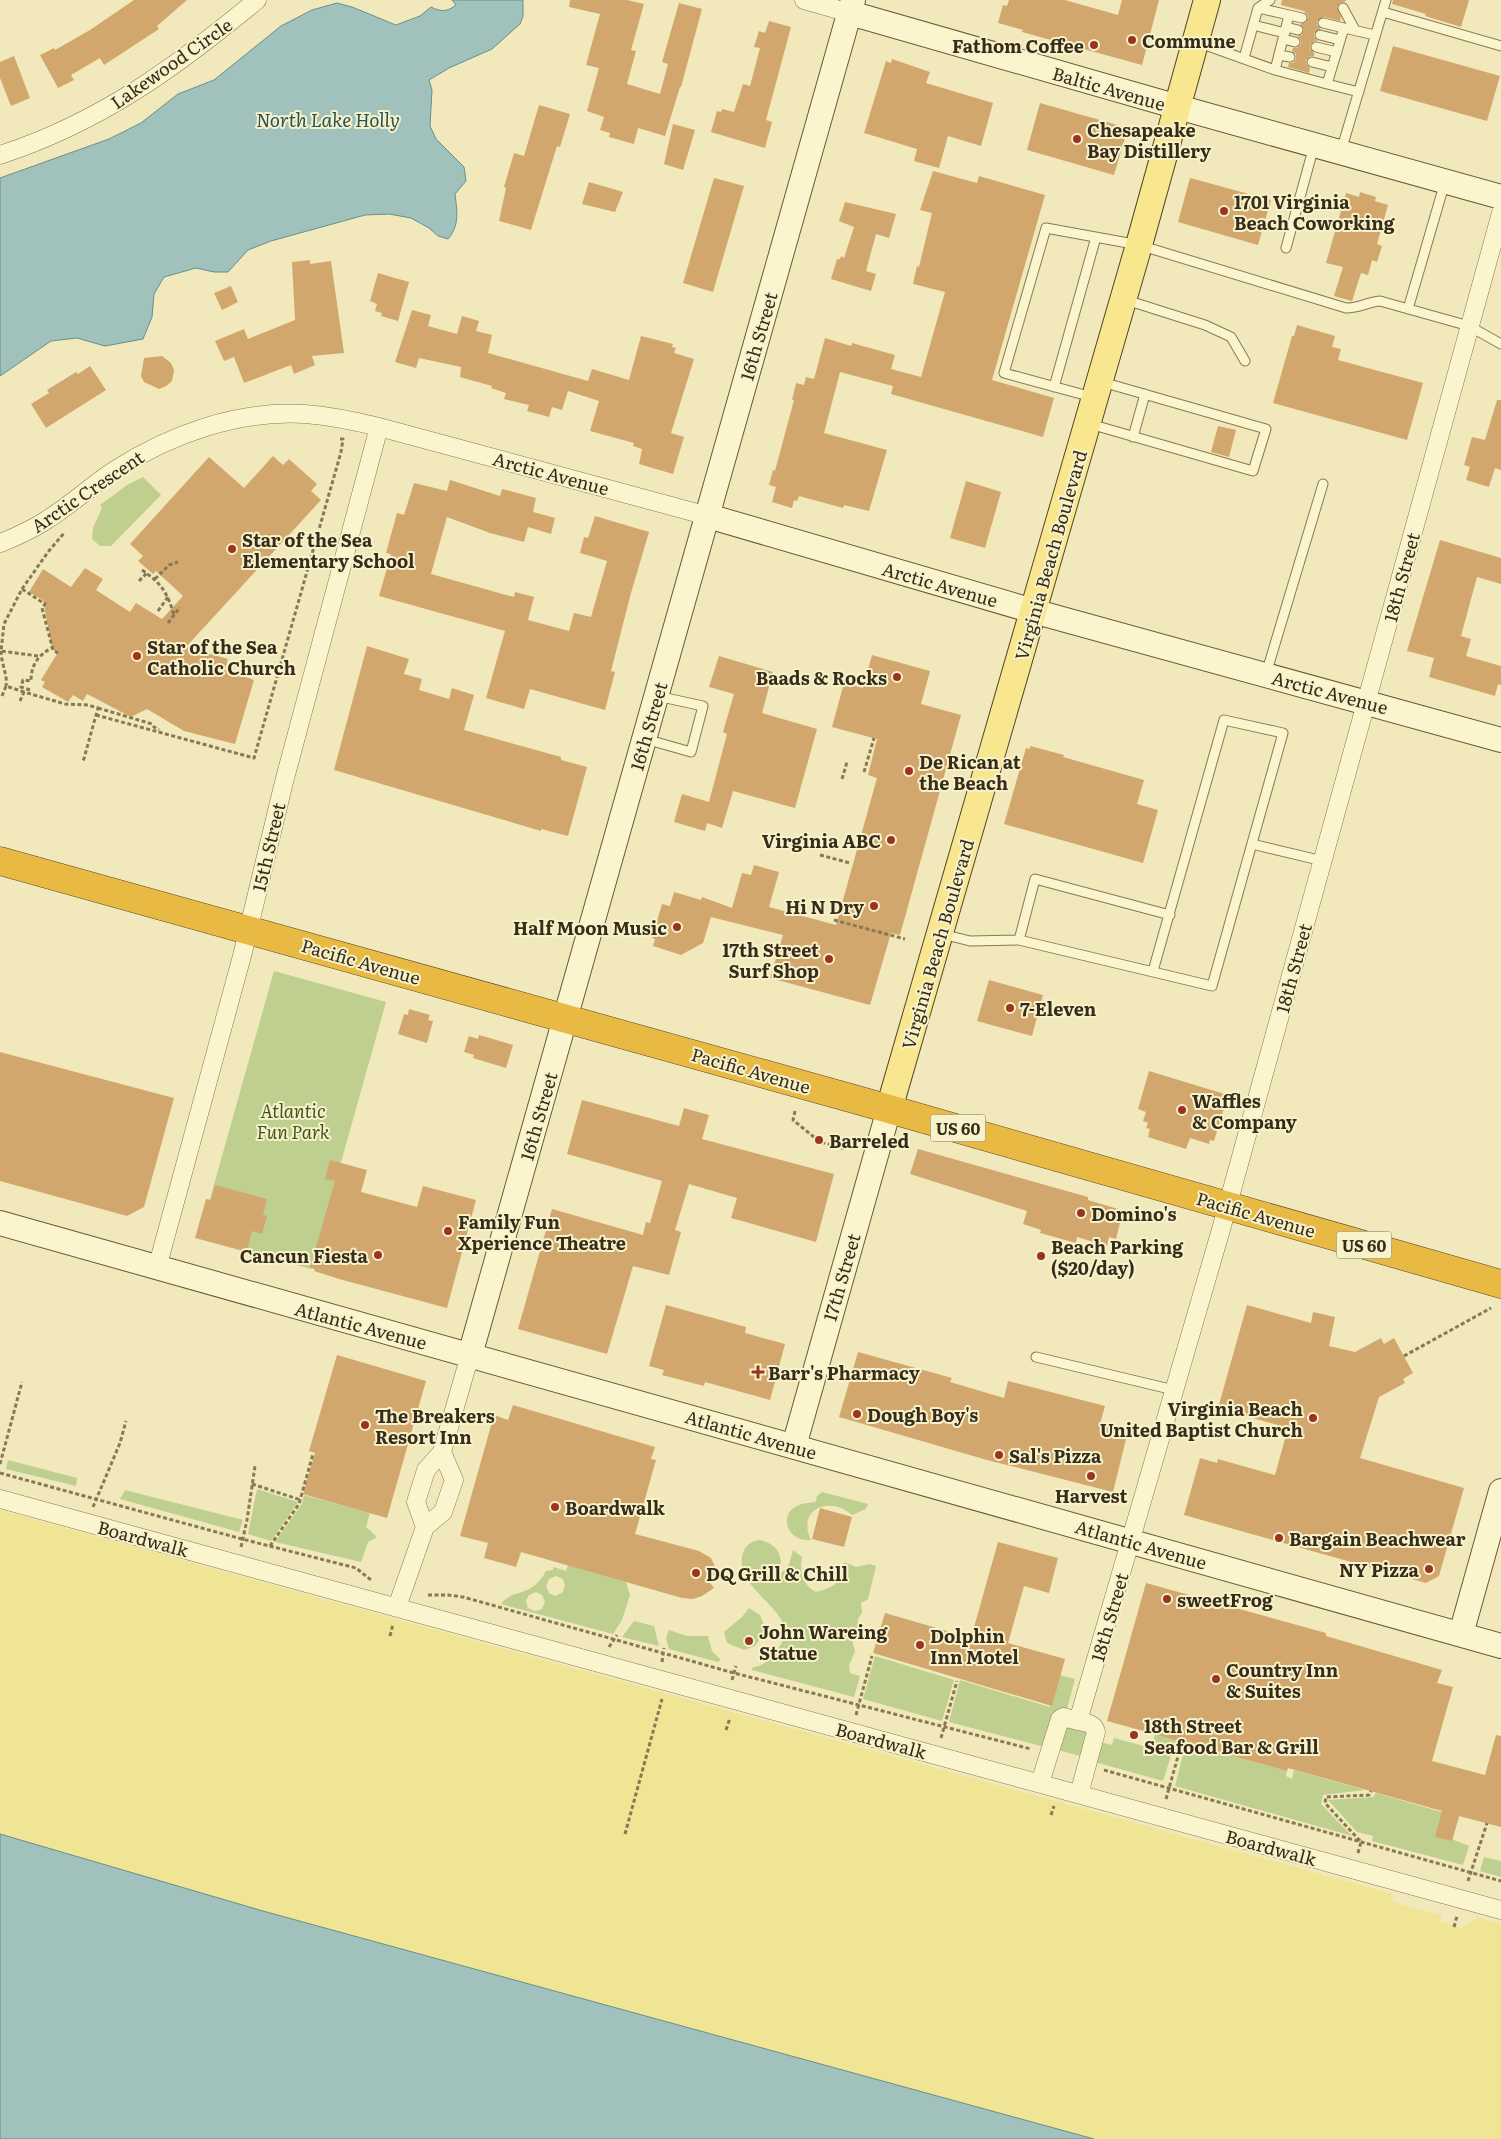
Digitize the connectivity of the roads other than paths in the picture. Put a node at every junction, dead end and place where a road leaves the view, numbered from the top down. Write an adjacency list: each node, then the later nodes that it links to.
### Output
1 (257, 0): 37 (street, Lakewood Circle)
2 (804, 0): 6 (street, Baltic Avenue)
3 (1207, 0): 21 (main road, Virginia Beach Boulevard)
4 (1270, 0): 7 (lane)
5 (1386, 0): 9 (lane)
6 (852, 6): 34 (street, Baltic Avenue); 56 (street, 16th Street)
7 (1258, 8): 10 (lane); 13 (lane)
8 (1344, 8): 16 (lane)
9 (1383, 12): 19 (lane); 23 (lane)
10 (1289, 16): 11 (lane); 17 (lane)
11 (1302, 18)
12 (1323, 23): 14 (lane)
13 (1253, 25): 17 (lane); 28 (lane)
14 (1344, 28): 16 (lane); 20 (lane)
15 (1298, 30): 17 (lane)
16 (1356, 30): 19 (lane)
17 (1285, 33): 22 (lane); 26 (lane)
18 (1320, 35): 20 (lane)
19 (1375, 35): 33 (lane)
20 (1340, 40): 25 (lane)
21 (1195, 42): 28 (lane); 34 (main road, Virginia Beach Boulevard)
22 (1295, 42)
23 (1501, 46)
24 (1316, 47): 25 (lane)
25 (1337, 52): 30 (lane)
26 (1279, 55): 27 (lane); 31 (lane)
27 (1290, 57)
28 (1244, 58): 31 (lane)
29 (1312, 62): 30 (lane)
30 (1332, 67): 32 (lane)
31 (1275, 70): 32 (lane)
32 (1327, 84): 33 (lane)
33 (1358, 92): 36 (lane)
34 (1178, 107): 35 (street, Baltic Avenue); 42 (main road, Virginia Beach Boulevard)
35 (1314, 145): 36 (street, Baltic Avenue); 43 (lane)
36 (1341, 153): 38 (street, Baltic Avenue)
37 (0, 155)
38 (1445, 182): 39 (street, Baltic Avenue); 45 (lane)
39 (1501, 197)
40 (1501, 213): 46 (street, 18th Street)
41 (1096, 237): 42 (lane); 49 (lane); 49 (lane)
42 (1139, 245): 44 (main road, Virginia Beach Boulevard); 45 (lane)
43 (1286, 248)
44 (1123, 299): 48 (lane); 50 (main road, Virginia Beach Boulevard)
45 (1408, 309): 46 (lane)
46 (1469, 326): 47 (lane); 61 (street, 18th Street)
47 (1501, 344)
48 (1245, 361)
49 (1054, 387): 50 (lane)
50 (1097, 390): 51 (lane); 52 (main road, Virginia Beach Boulevard)
51 (1145, 394): 54 (lane); 54 (lane)
52 (1088, 424): 54 (lane); 58 (main road, Virginia Beach Boulevard)
53 (379, 427): 56 (street, Arctic Avenue); 57 (street, Arctic Crescent); 68 (street, 15th Street)
54 (1133, 437)
55 (1323, 484): 59 (lane)
56 (708, 516): 58 (street, Arctic Avenue); 60 (street, 16th Street)
57 (1, 544)
58 (1034, 611): 59 (street, Arctic Avenue); 69 (main road, Virginia Beach Boulevard)
59 (1266, 674): 61 (street, Arctic Avenue)
60 (657, 696): 62 (street, 16th Street); 62 (lane)
61 (1367, 702): 63 (street, Arctic Avenue); 66 (street, 18th Street)
62 (644, 739): 72 (street, 16th Street)
63 (1501, 740)
64 (1252, 844): 66 (lane); 67 (lane); 71 (lane)
65 (0, 860): 68 (highway, Pacific Avenue)
66 (1322, 861): 74 (street, 18th Street)
67 (1170, 915): 70 (lane); 71 (lane)
68 (249, 930): 72 (highway, Pacific Avenue); 76 (street, 15th Street)
69 (940, 933): 70 (lane); 73 (main road, Virginia Beach Boulevard)
70 (1019, 940): 71 (lane)
71 (1154, 971)
72 (565, 1018): 73 (highway, Pacific Avenue); 78 (street, 16th Street)
73 (889, 1109): 74 (highway, Pacific Avenue / US 60); 81 (street, 17th Street)
74 (1227, 1206): 77 (highway, Pacific Avenue / US 60); 80 (street, 18th Street)
75 (0, 1224): 76 (street, Atlantic Avenue)
76 (157, 1268): 78 (street, Atlantic Avenue)
77 (1496, 1296)
78 (470, 1355): 81 (street, Atlantic Avenue); 82 (street, 16th Street)
79 (1036, 1357): 80 (lane)
80 (1174, 1390): 86 (street, 18th Street)
81 (794, 1446): 86 (street, Atlantic Avenue)
82 (442, 1452): 85 (street, 16th Street); 85 (street)
83 (1501, 1491): 88 (street)
84 (0, 1499): 87 (street, Boardwalk)
85 (425, 1527): 87 (street)
86 (1131, 1541): 88 (street, Atlantic Avenue); 90 (street, 18th Street)
87 (395, 1615): 91 (street, Boardwalk)
88 (1461, 1634): 89 (street, Atlantic Avenue)
89 (1501, 1646)
90 (1078, 1721): 91 (street); 92 (street)
91 (1040, 1783): 92 (street, Boardwalk)
92 (1079, 1794): 93 (street, Boardwalk)
93 (1501, 1910)

